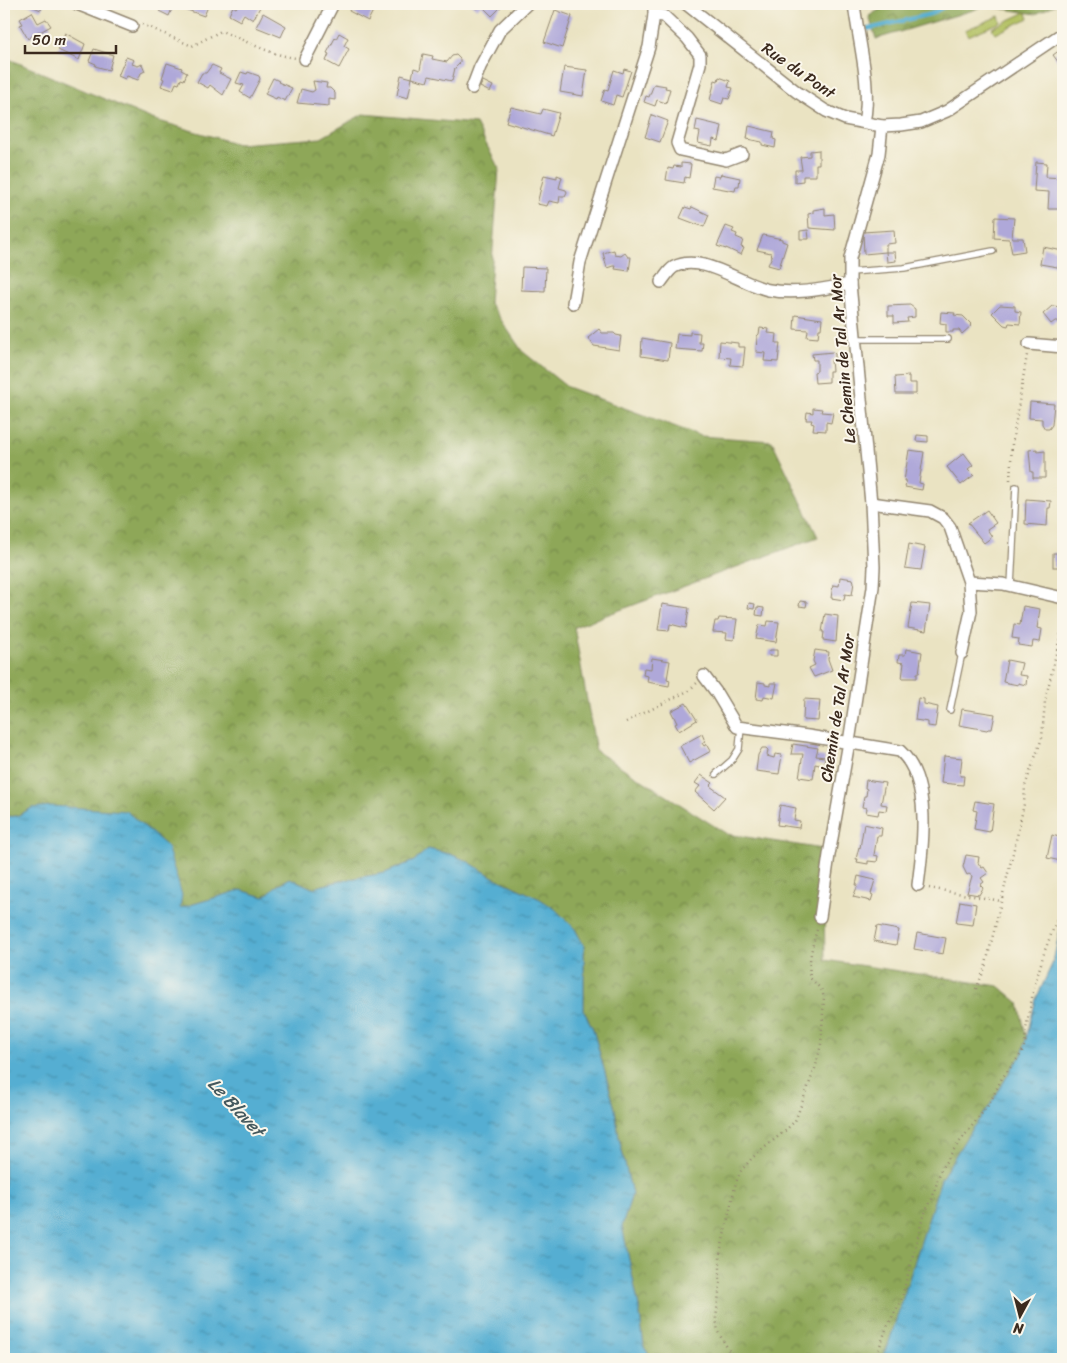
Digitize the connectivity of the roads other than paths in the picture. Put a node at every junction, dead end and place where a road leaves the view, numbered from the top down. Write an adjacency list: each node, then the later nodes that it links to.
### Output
1 (77, 4): 8 (street)
2 (333, 4): 10 (street)
3 (527, 4): 11 (street)
4 (686, 4): 7 (street, Rue du Pont)
5 (854, 4): 12 (street)
6 (654, 9): 14 (street); 19 (street)
7 (701, 9): 12 (street, Rue du Pont)
8 (132, 26)
9 (1063, 33): 13 (street, Rue du Pont)
10 (305, 59)
11 (472, 88)
12 (864, 122): 13 (street, Rue du Pont)
13 (882, 126): 16 (street, Le Chemin de Tal Ar Mor)
14 (742, 154)
15 (994, 251): 16 (lane)
16 (850, 272): 18 (street, Le Chemin de Tal Ar Mor)
17 (661, 282): 18 (street)
18 (850, 284): 21 (street, Le Chemin de Tal Ar Mor)
19 (573, 303)
20 (948, 338): 21 (lane)
21 (855, 339): 25 (street, Le Chemin de Tal Ar Mor)
22 (1029, 344): 23 (street)
23 (1063, 347)
24 (1013, 487): 27 (lane)
25 (871, 503): 26 (street); 33 (street, Chemin de Tal Ar Mor)
26 (969, 582): 27 (street); 29 (street)
27 (1011, 586): 28 (street)
28 (1063, 598)
29 (962, 653): 31 (lane)
30 (704, 676): 32 (street)
31 (950, 710)
32 (741, 727): 33 (street); 34 (lane)
33 (849, 742): 35 (street); 36 (street, Chemin de Tal Ar Mor)
34 (716, 774)
35 (918, 885)
36 (820, 917)

